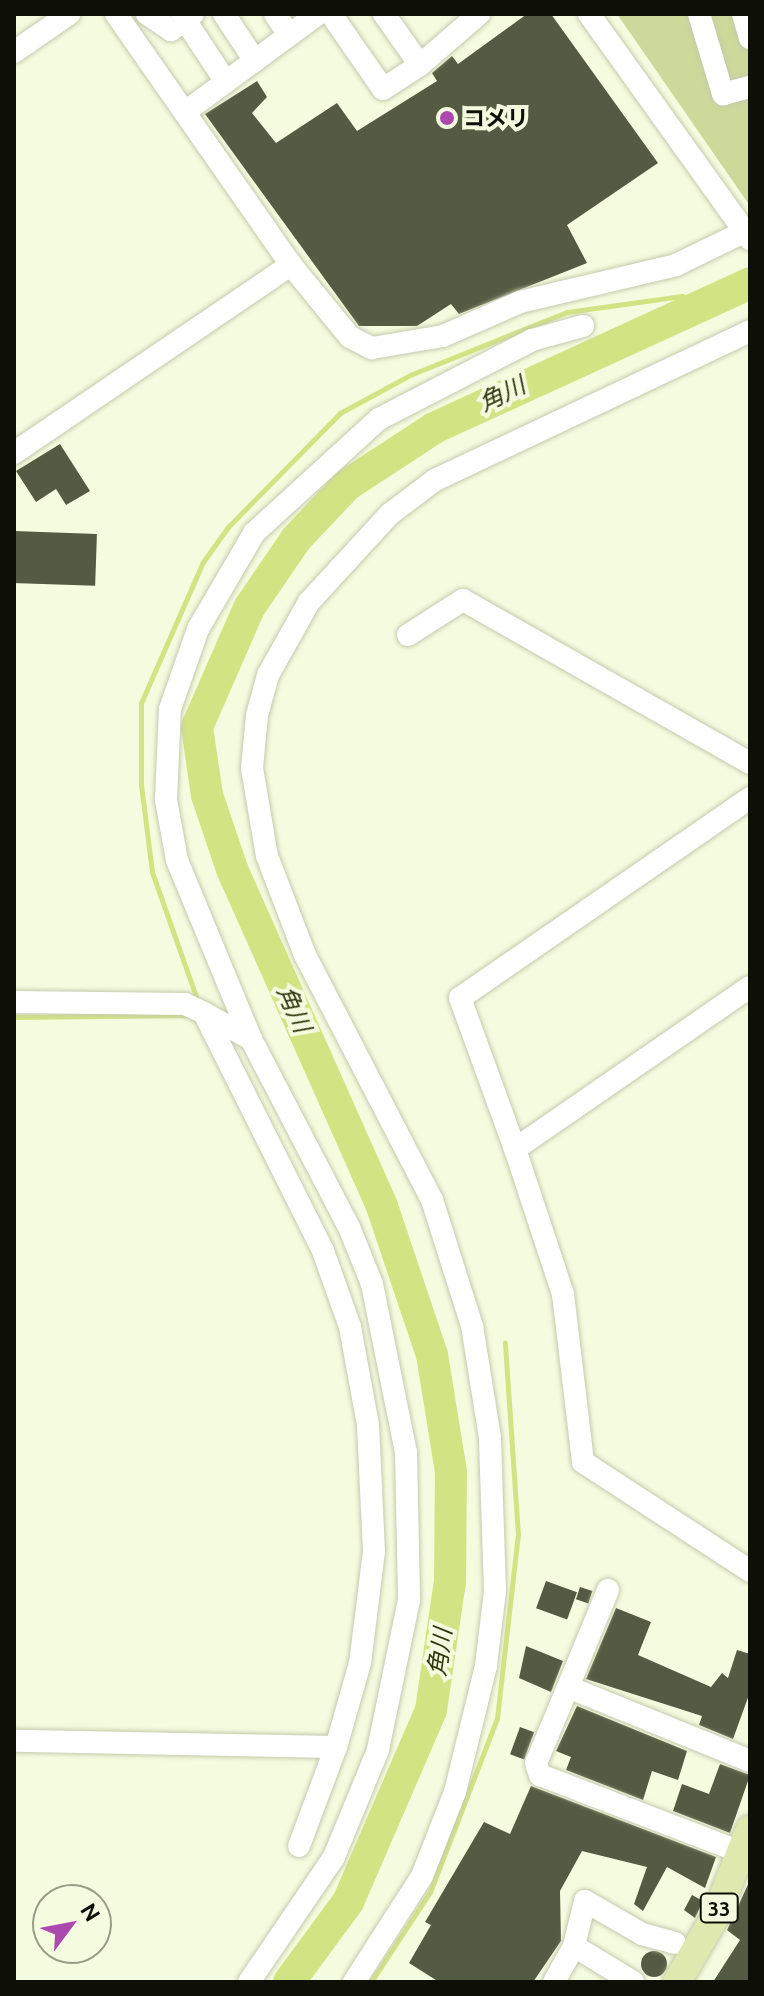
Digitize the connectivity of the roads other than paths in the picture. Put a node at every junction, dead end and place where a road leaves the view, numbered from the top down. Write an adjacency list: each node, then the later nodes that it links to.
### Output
1 (69, 14): 16 (street)
2 (116, 14): 21 (street)
3 (147, 14): 13 (street)
4 (224, 14): 17 (street)
5 (275, 14): 14 (street)
6 (318, 14): 14 (street)
7 (331, 14): 18 (street)
8 (384, 14): 18 (street)
9 (479, 14): 18 (street)
10 (589, 14): 22 (street)
11 (699, 14): 20 (street)
12 (743, 14): 15 (street)
13 (189, 17): 19 (street)
14 (289, 35): 17 (street)
15 (750, 38)
16 (14, 52)
17 (255, 61): 19 (street)
18 (420, 65)
19 (226, 82): 21 (street)
20 (750, 87)
21 (185, 112): 23 (street)
22 (748, 233): 23 (street)
23 (291, 265): 26 (street)
24 (583, 326): 33 (street)
25 (750, 331): 46 (street)
26 (14, 453)
27 (408, 635): 28 (street)
28 (750, 763)
29 (750, 798): 34 (street)
30 (750, 987): 34 (street)
31 (14, 1002): 32 (street)
32 (204, 1013): 33 (street); 39 (street)
33 (251, 1039): 45 (street)
34 (515, 1149): 35 (street)
35 (750, 1571)
36 (608, 1590): 37 (street)
37 (568, 1687): 40 (street); 41 (street)
38 (14, 1741): 39 (street)
39 (336, 1747): 42 (street)
40 (750, 1761)
41 (745, 1840): 49 (main road, 33)
42 (299, 1846)
43 (675, 1943): 44 (street)
44 (574, 1946): 47 (street); 48 (street)
45 (249, 1982)
46 (354, 1982)
47 (554, 1982)
48 (633, 1982)
49 (677, 1982)

